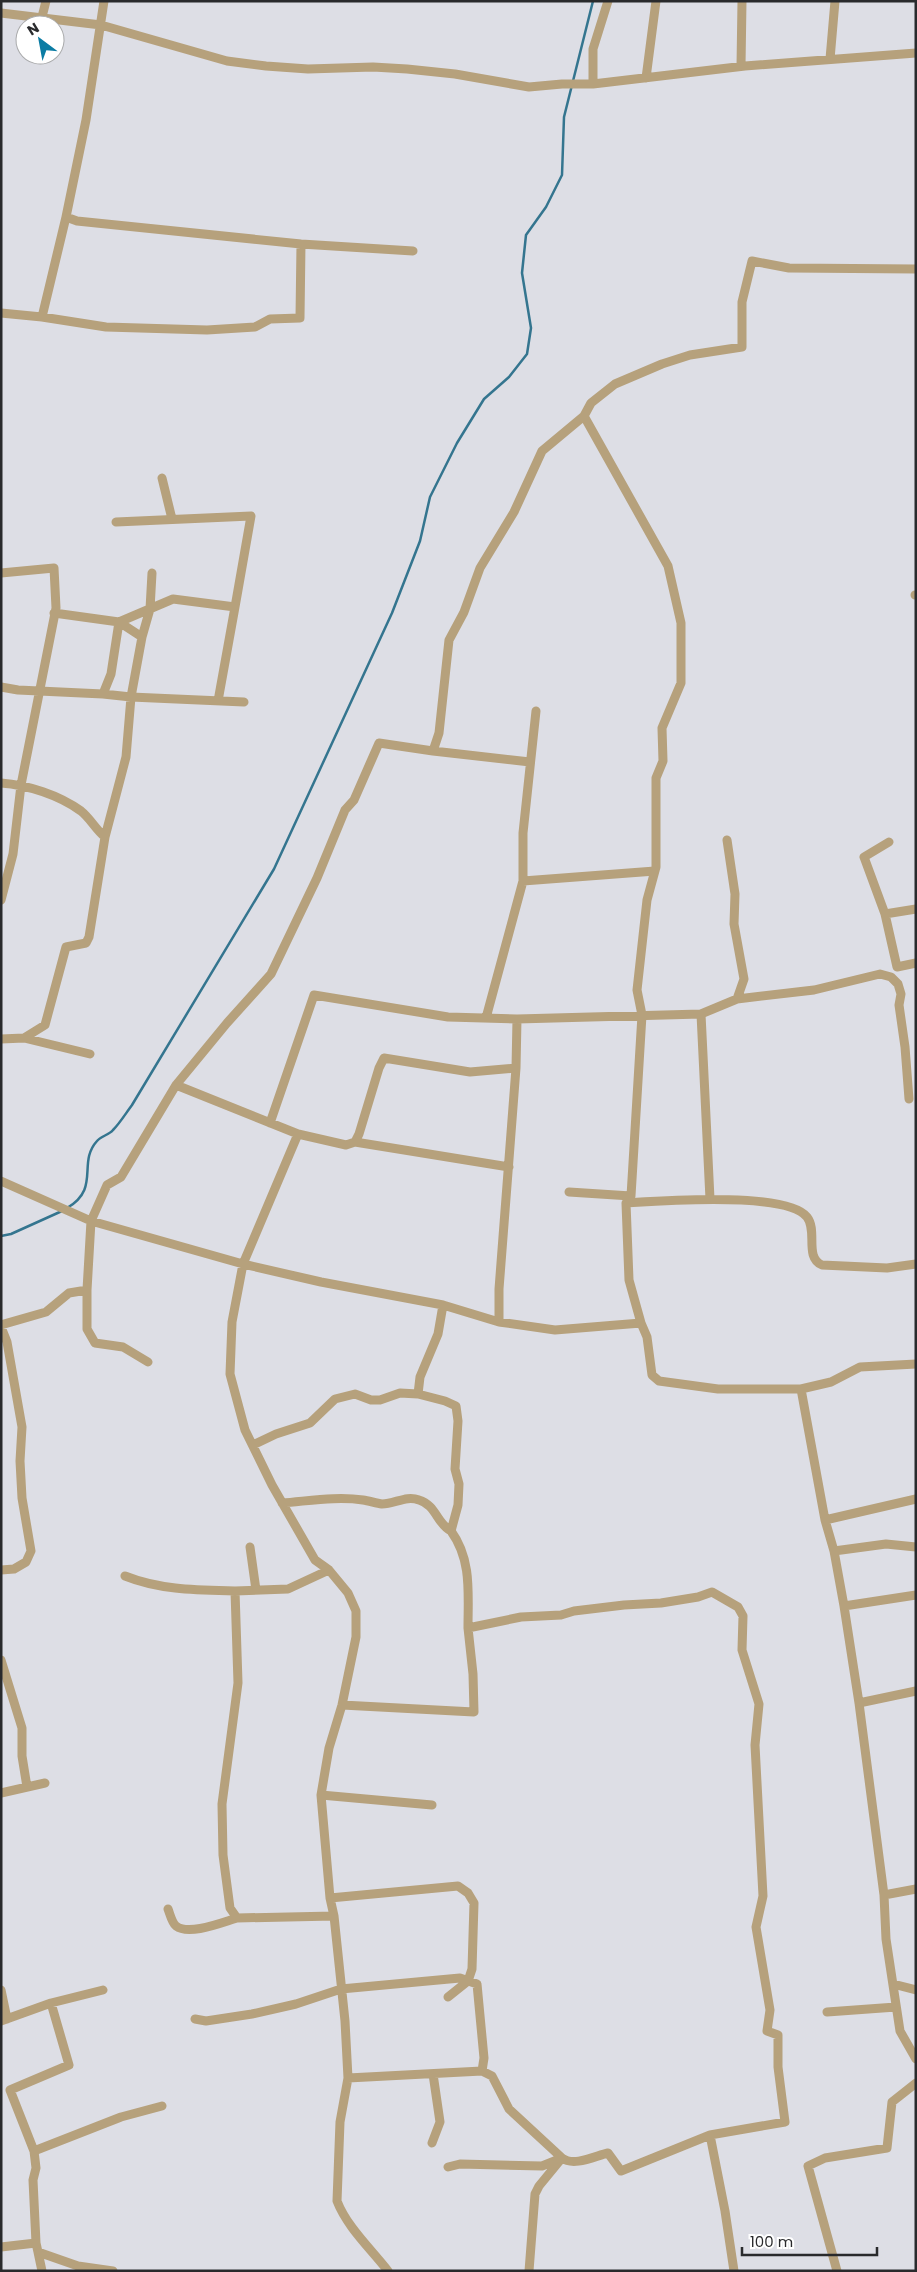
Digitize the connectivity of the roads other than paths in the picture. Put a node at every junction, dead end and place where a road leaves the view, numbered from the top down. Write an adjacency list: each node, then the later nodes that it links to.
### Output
1 (46, 1): 9 (street)
2 (104, 1): 11 (street)
3 (608, 1): 16 (street)
4 (656, 1): 15 (street)
5 (742, 1): 14 (street)
6 (835, 1): 13 (street)
7 (1, 14): 8 (street)
8 (15, 15)
9 (42, 15)
10 (65, 20): 11 (street)
11 (101, 25): 16 (street); 17 (street)
12 (916, 53): 13 (street)
13 (830, 59): 14 (street)
14 (741, 66): 15 (street)
15 (646, 78): 16 (street)
16 (593, 84)
17 (66, 217): 18 (street); 22 (street)
18 (301, 244): 19 (street); 22 (street)
19 (413, 251)
20 (916, 269): 23 (street)
21 (1, 313): 22 (street)
22 (42, 317)
23 (584, 416): 41 (street); 48 (street)
24 (162, 478): 25 (street)
25 (172, 519): 26 (street); 29 (street)
26 (116, 522)
27 (1, 573): 31 (street)
28 (152, 573): 30 (street)
29 (235, 607): 30 (street); 38 (street)
30 (150, 610): 32 (street); 33 (street)
31 (54, 613): 32 (street); 35 (street)
32 (119, 622): 33 (street); 36 (street)
33 (142, 637): 37 (street)
34 (1, 687): 35 (street)
35 (40, 691): 36 (street); 44 (street)
36 (103, 694): 37 (street)
37 (131, 698): 38 (street); 45 (street)
38 (218, 701): 39 (street)
39 (244, 702)
40 (536, 711): 42 (street)
41 (433, 751): 42 (street); 65 (street)
42 (530, 762): 49 (street)
43 (1, 782): 44 (street)
44 (21, 785): 45 (street); 50 (street)
45 (105, 837): 61 (street)
46 (727, 840): 56 (street)
47 (889, 842): 52 (street)
48 (655, 871): 49 (street); 58 (street)
49 (523, 880): 59 (street)
50 (1, 900)
51 (916, 909): 52 (street)
52 (886, 914): 54 (street)
53 (916, 963): 54 (street)
54 (896, 967): 55 (street)
55 (891, 977): 56 (street); 66 (street)
56 (737, 999): 57 (street)
57 (701, 1014): 58 (street); 73 (street)
58 (642, 1015): 60 (street); 74 (street)
59 (486, 1018): 60 (street); 67 (street)
60 (517, 1019): 64 (street)
61 (24, 1038): 62 (street); 63 (street)
62 (1, 1039)
63 (90, 1054)
64 (516, 1068): 69 (street); 70 (street)
65 (176, 1085): 67 (street); 75 (street)
66 (909, 1099)
67 (270, 1122): 68 (street)
68 (298, 1134): 69 (street); 76 (street)
69 (355, 1142): 70 (street)
70 (509, 1168): 80 (street)
71 (1, 1181): 75 (street)
72 (569, 1192): 74 (street)
73 (710, 1198): 74 (street); 77 (street)
74 (628, 1200): 81 (street)
75 (91, 1221): 76 (street); 78 (street)
76 (243, 1264): 79 (street); 87 (street)
77 (916, 1264)
78 (87, 1290): 82 (street); 83 (street)
79 (443, 1304): 80 (street); 86 (street)
80 (499, 1322): 81 (street)
81 (641, 1322): 85 (street)
82 (1, 1326): 95 (street)
83 (148, 1362)
84 (916, 1364): 85 (street)
85 (801, 1389): 90 (street)
86 (418, 1394): 87 (street); 91 (street)
87 (252, 1445): 89 (street)
88 (916, 1499): 90 (street)
89 (282, 1504): 91 (street); 96 (street)
90 (825, 1520): 94 (street)
91 (451, 1531): 102 (street)
92 (250, 1547): 98 (street)
93 (916, 1547): 94 (street)
94 (834, 1551): 101 (street)
95 (1, 1570)
96 (329, 1570): 98 (street); 106 (street)
97 (125, 1576): 99 (street)
98 (256, 1590): 99 (street)
99 (234, 1591): 117 (street)
100 (916, 1595): 101 (street)
101 (844, 1606): 105 (street)
102 (468, 1628): 106 (street); 136 (street)
103 (1, 1660): 108 (street)
104 (916, 1691): 105 (street)
105 (859, 1703): 113 (street)
106 (342, 1706): 110 (street)
107 (45, 1783): 108 (street)
108 (27, 1787): 109 (street)
109 (1, 1793)
110 (321, 1795): 111 (street); 114 (street)
111 (432, 1805)
112 (916, 1890): 113 (street)
113 (884, 1896): 119 (street)
114 (330, 1898): 116 (street); 118 (street)
115 (168, 1908): 117 (street)
116 (334, 1916): 117 (street); 120 (street)
117 (237, 1918)
118 (468, 1981): 120 (street); 124 (street); 131 (street)
119 (893, 1984): 123 (street); 126 (street)
120 (341, 1989): 128 (street); 133 (street)
121 (1, 1990): 129 (street)
122 (103, 1990): 125 (street)
123 (916, 1990)
124 (448, 1996)
125 (51, 2003): 129 (street); 138 (street)
126 (896, 2007): 127 (street); 130 (street)
127 (827, 2012)
128 (195, 2019)
129 (4, 2020)
130 (916, 2059)
131 (482, 2071): 132 (street); 139 (street)
132 (433, 2074): 133 (street); 137 (street)
133 (348, 2078): 145 (street)
134 (916, 2082): 148 (street)
135 (162, 2106): 138 (street)
136 (710, 2135): 139 (street); 147 (street)
137 (432, 2143)
138 (34, 2151): 142 (street)
139 (562, 2158): 140 (street); 146 (street)
140 (448, 2167)
141 (1, 2247): 142 (street)
142 (37, 2248): 143 (street); 144 (street)
143 (42, 2271)
144 (113, 2271)
145 (388, 2271)
146 (529, 2271)
147 (734, 2271)
148 (837, 2271)

